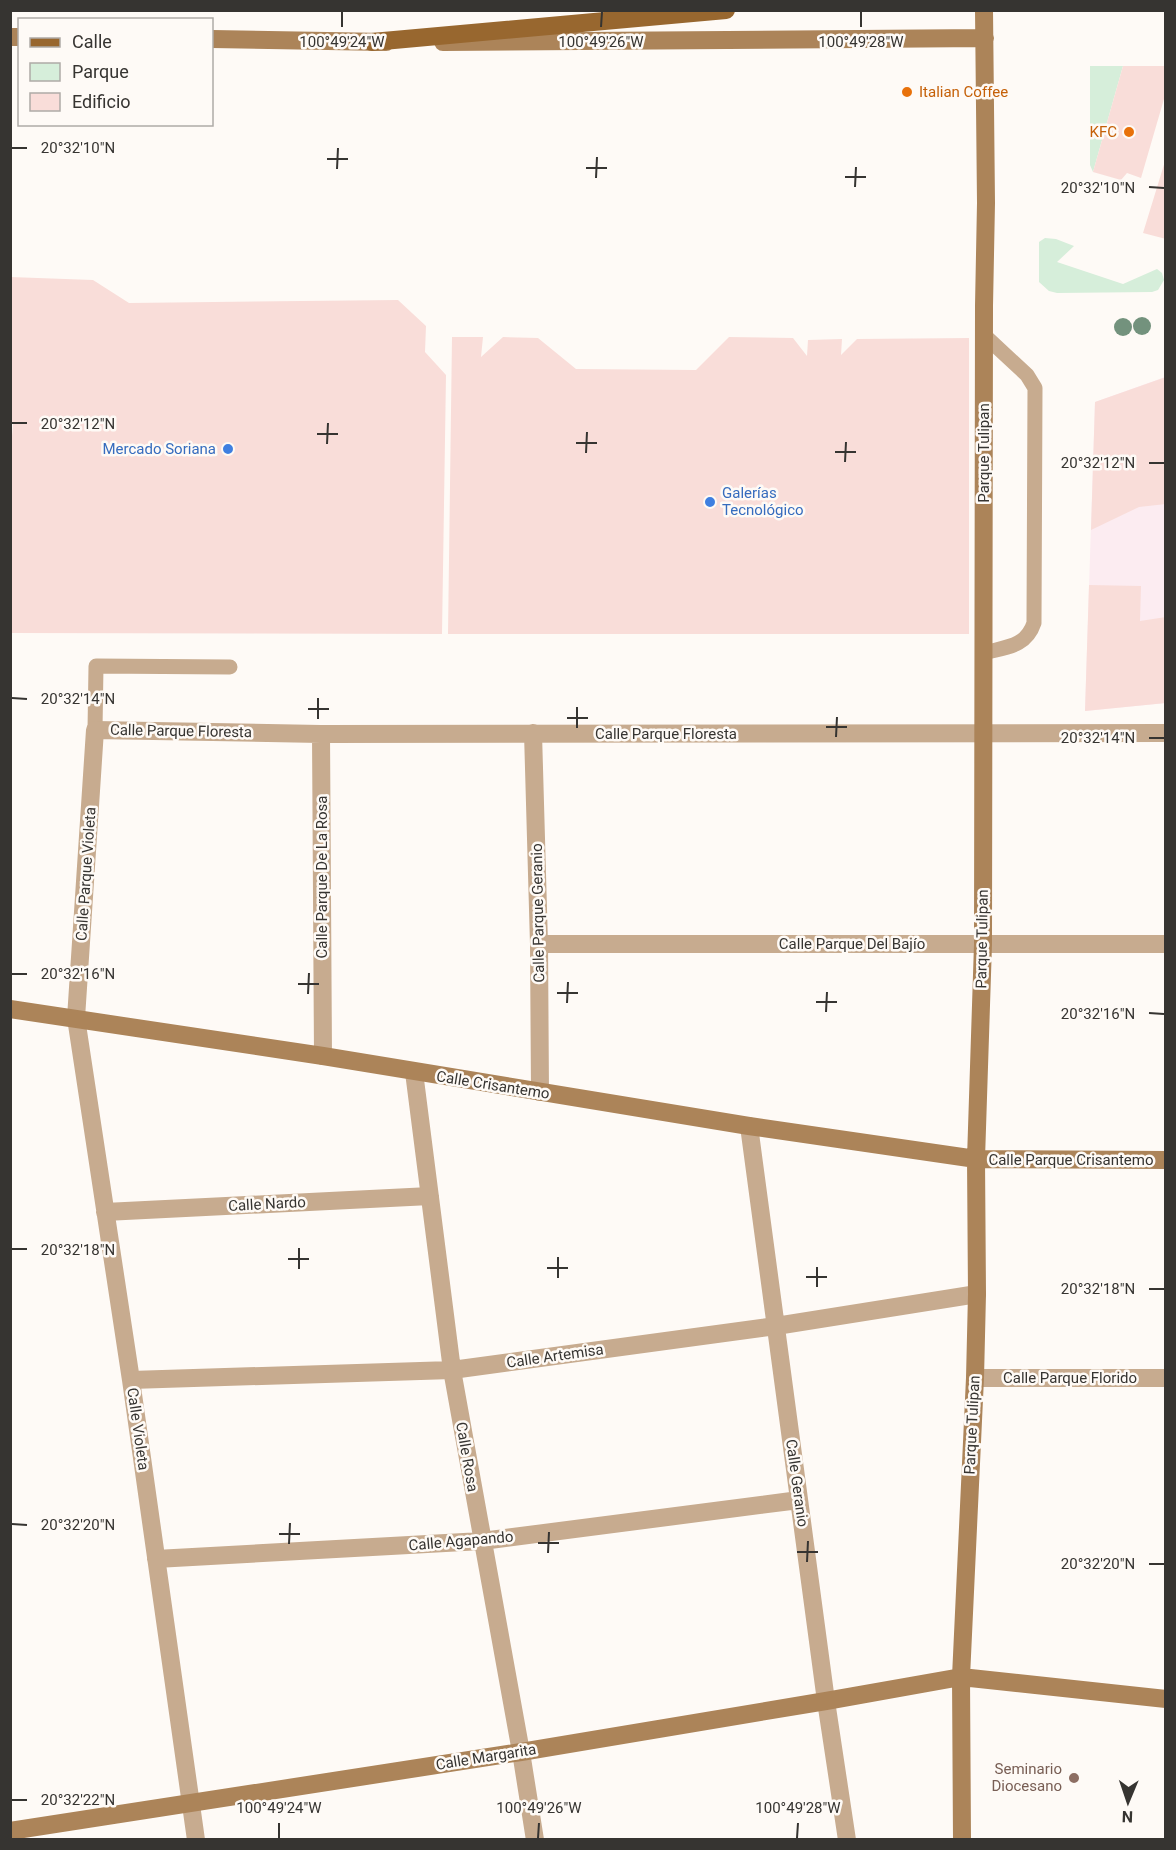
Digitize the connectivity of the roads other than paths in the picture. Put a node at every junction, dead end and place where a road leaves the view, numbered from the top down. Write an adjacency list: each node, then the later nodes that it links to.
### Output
1 (726, 10): 5 (main road)
2 (984, 10): 3 (main road, Parque Tulipan)
3 (985, 38): 5 (main road); 6 (main road, Parque Tulipan)
4 (213, 39): 5 (main road)
5 (372, 42)
6 (984, 335): 7 (main road, Parque Tulipan); 7 (lane)
7 (984, 653): 13 (main road, Parque Tulipan)
8 (230, 667): 9 (lane)
9 (95, 730): 11 (street, Calle Parque Floresta); 18 (street, Calle Parque Violeta)
10 (533, 733): 11 (street, Calle Parque Floresta); 13 (street, Calle Parque Floresta); 16 (street, Calle Parque Geranio)
11 (321, 734): 19 (street, Calle Parque De La Rosa)
12 (1166, 734): 13 (street, Calle Parque Floresta)
13 (985, 735): 14 (main road, Parque Tulipan)
14 (983, 944): 15 (street, Calle Parque Del Bajío); 16 (street, Calle Parque Del Bajío); 23 (main road, Parque Tulipan)
15 (1166, 944)
16 (539, 945): 21 (street, Calle Parque Geranio)
17 (10, 1009): 18 (main road, Calle Crisantemo)
18 (76, 1018): 19 (main road, Calle Crisantemo); 26 (street, Calle Violeta)
19 (323, 1056): 20 (main road, Calle Crisantemo)
20 (414, 1072): 21 (main road, Calle Crisantemo); 25 (street, Calle Rosa)
21 (540, 1092): 22 (main road, Calle Crisantemo)
22 (749, 1126): 23 (main road, Calle Crisantemo); 28 (street, Calle Geranio)
23 (976, 1159): 24 (main road, Calle Parque Crisantemo); 27 (main road, Parque Tulipan)
24 (1166, 1160)
25 (430, 1196): 26 (street, Calle Nardo); 29 (street, Calle Rosa)
26 (105, 1212): 32 (street, Calle Violeta)
27 (977, 1294): 28 (street, Calle Artemisa); 30 (main road, Parque Tulipan)
28 (776, 1326): 29 (street, Calle Artemisa); 33 (street, Calle Geranio)
29 (452, 1370): 32 (street, Calle Artemisa); 34 (street, Calle Rosa)
30 (975, 1378): 31 (street, Calle Parque Florido); 36 (main road, Parque Tulipan)
31 (1166, 1378)
32 (131, 1380): 35 (street, Calle Violeta)
33 (799, 1500): 34 (street, Calle Agapando); 38 (street, Calle Geranio)
34 (482, 1541): 35 (street, Calle Agapando); 39 (street, Calle Rosa)
35 (156, 1559): 40 (street, Calle Violeta)
36 (961, 1677): 37 (main road, Calle Margarita); 38 (main road, Calle Margarita); 45 (main road, Parque Tulipan)
37 (1166, 1699)
38 (826, 1701): 39 (main road, Calle Margarita); 44 (street, Calle Geranio)
39 (521, 1752): 40 (main road, Calle Margarita); 43 (street, Calle Rosa)
40 (190, 1804): 41 (main road, Calle Margarita); 42 (street, Calle Violeta)
41 (10, 1832)
42 (196, 1839)
43 (534, 1839)
44 (847, 1839)
45 (962, 1839)

